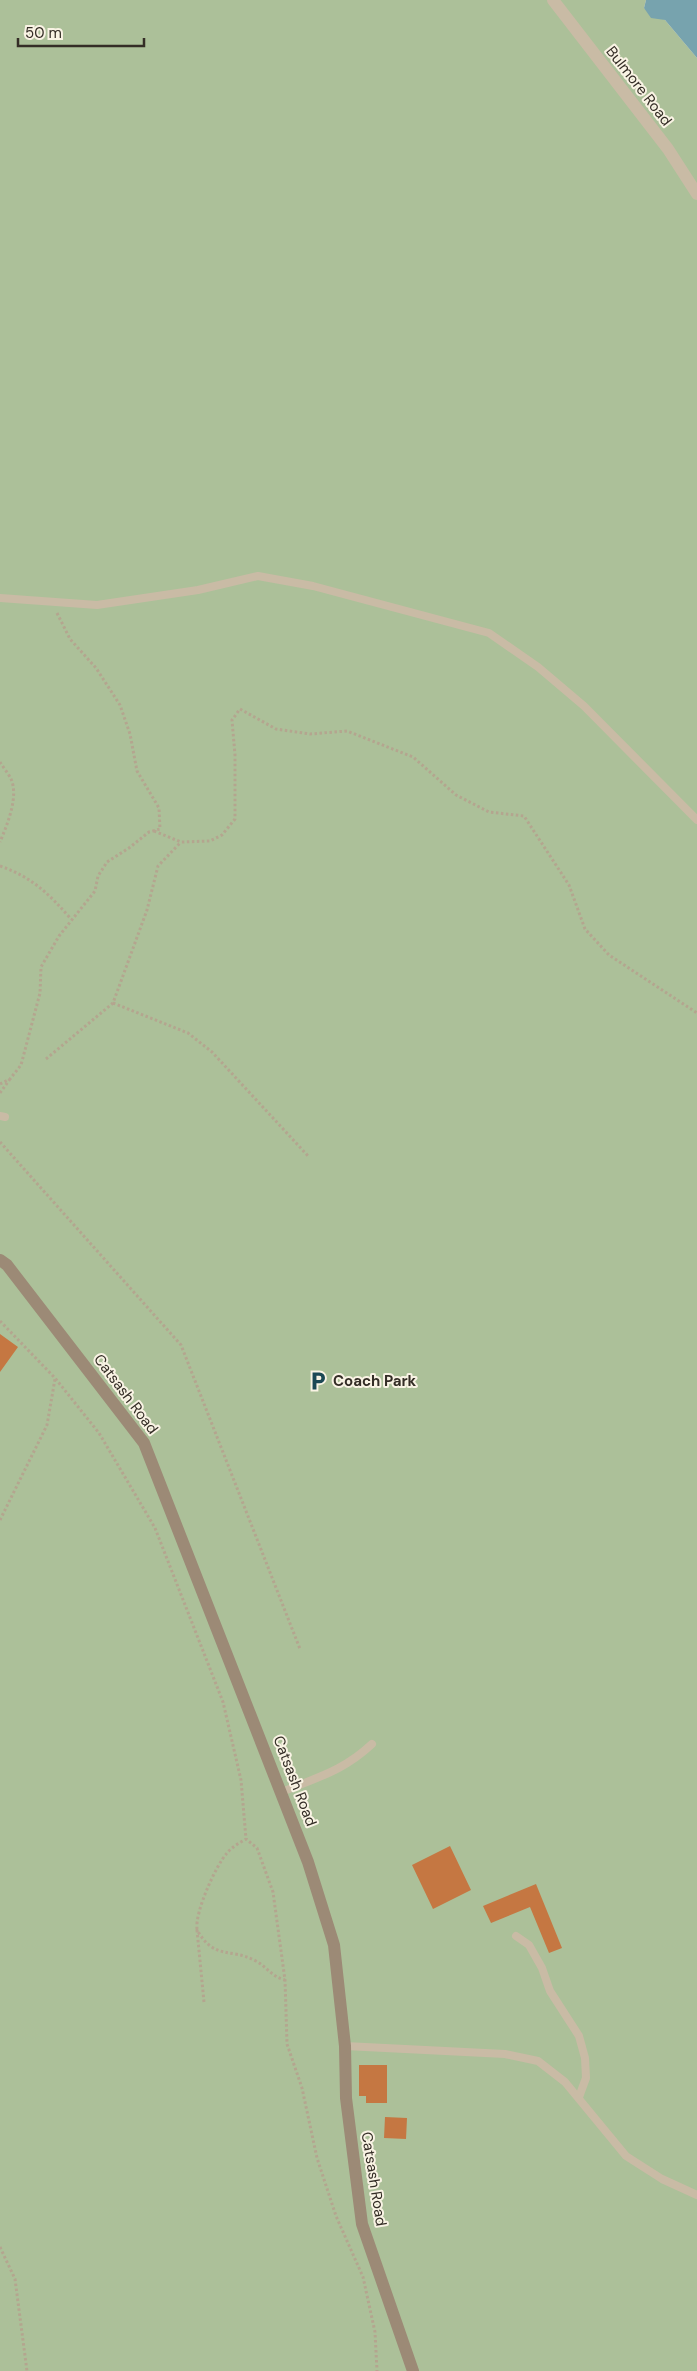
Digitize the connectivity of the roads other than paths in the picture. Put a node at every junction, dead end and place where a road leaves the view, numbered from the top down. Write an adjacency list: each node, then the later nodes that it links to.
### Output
1 (553, 0): 2 (street, Bulmore Road)
2 (697, 194)
3 (0, 598): 4 (lane)
4 (697, 820)
5 (0, 1260): 7 (street, Catsash Road)
6 (372, 1744): 7 (lane)
7 (282, 1792): 9 (street, Catsash Road)
8 (516, 1936): 10 (lane)
9 (345, 2046): 10 (lane); 12 (street, Catsash Road)
10 (579, 2097): 11 (lane)
11 (697, 2196)
12 (413, 2371)

